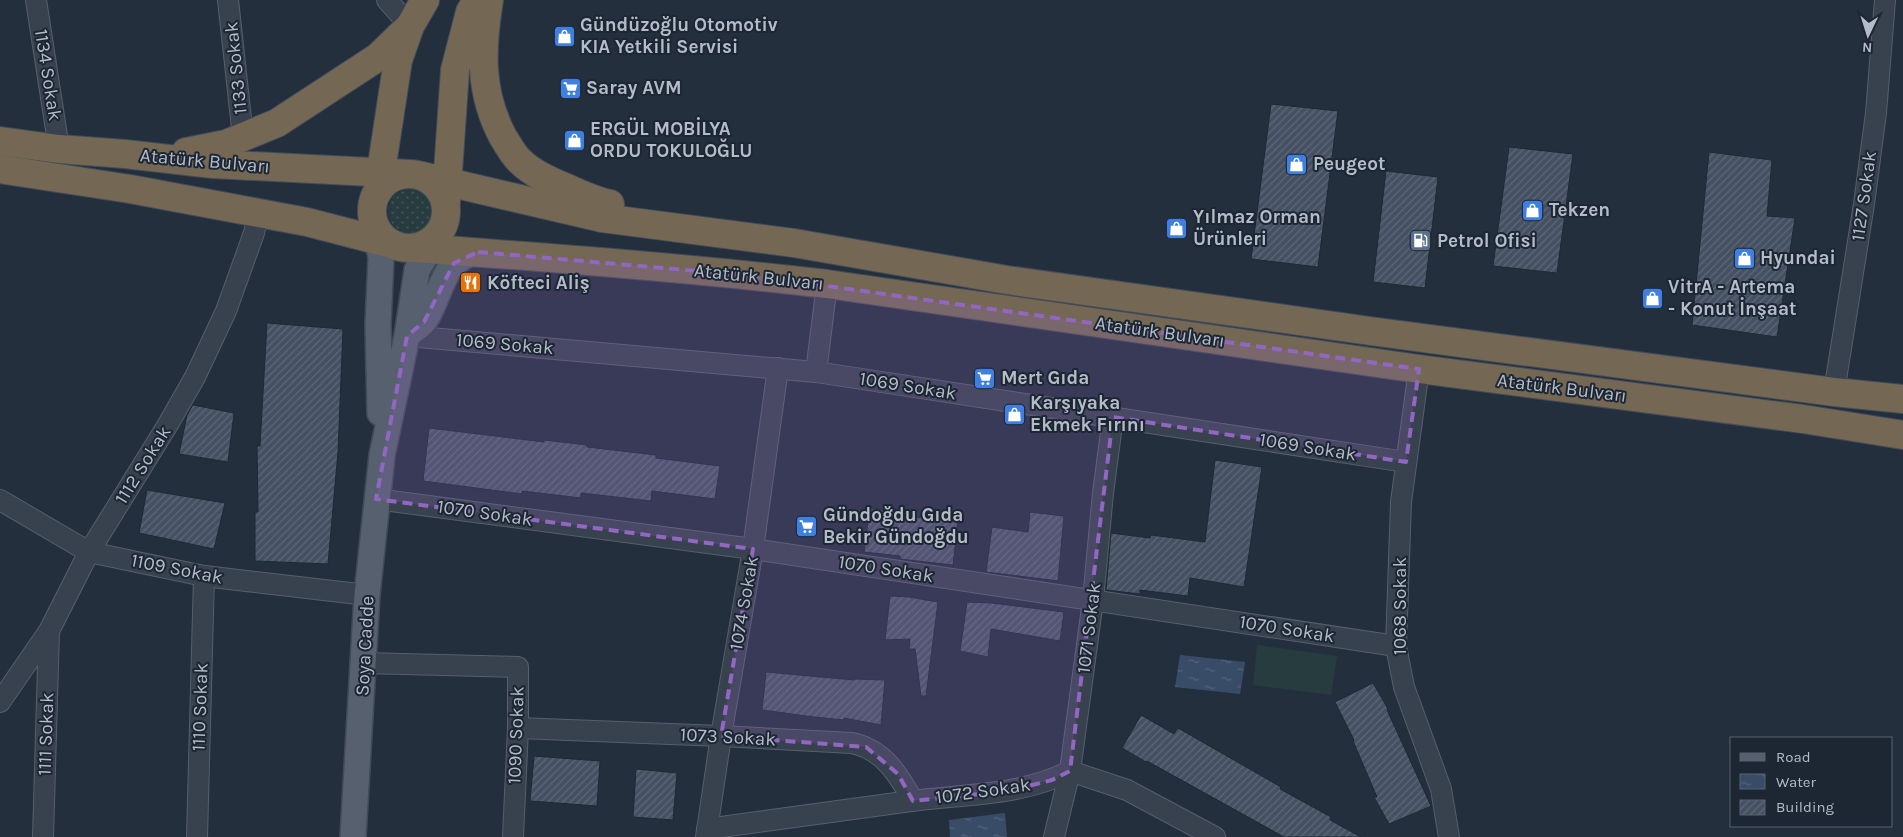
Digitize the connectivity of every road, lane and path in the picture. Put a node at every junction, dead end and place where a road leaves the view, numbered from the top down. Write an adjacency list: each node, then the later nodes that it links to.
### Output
1 (36, 0): 11 (street, 1134 Sokak)
2 (228, 0): 9 (street, 1133 Sokak)
3 (387, 0): 8 (street)
4 (425, 0): 8 (highway)
5 (478, 0): 15 (highway)
6 (488, 0): 17 (highway)
7 (1884, 0): 25 (street, 1127 Sokak)
8 (410, 26): 9 (highway); 14 (highway)
9 (244, 137): 12 (highway)
10 (0, 142): 11 (highway, Atatürk Bulvarı)
11 (59, 149): 12 (highway, Atatürk Bulvarı)
12 (124, 154): 14 (highway, Atatürk Bulvarı)
13 (0, 169): 16 (highway, Atatürk Bulvarı)
14 (379, 182): 15 (highway, Atatürk Bulvarı); 18 (highway)
15 (431, 183): 17 (highway, Atatürk Bulvarı); 18 (highway)
16 (258, 214): 18 (highway, Atatürk Bulvarı); 34 (street, 1112 Sokak)
17 (740, 236): 25 (highway, Atatürk Bulvarı)
18 (404, 241): 19 (highway, Atatürk Bulvarı); 21 (main road, Soya Cadde); 29 (main road, Soya Cadde)
19 (478, 252): 20 (highway, Atatürk Bulvarı); 21 (main road)
20 (827, 284): 23 (highway, Atatürk Bulvarı); 24 (street)
21 (407, 336): 22 (street, 1069 Sokak); 29 (main road, Soya Cadde)
22 (778, 368): 24 (street, 1069 Sokak); 33 (street, 1074 Sokak)
23 (1419, 369): 28 (highway, Atatürk Bulvarı); 30 (street, 1068 Sokak)
24 (816, 372): 27 (street, 1069 Sokak)
25 (1834, 392): 26 (highway, Atatürk Bulvarı)
26 (1903, 398)
27 (1113, 417): 30 (street, 1069 Sokak); 37 (street, 1071 Sokak)
28 (1903, 434)
29 (382, 455): 31 (main road, Soya Cadde)
30 (1406, 462): 39 (street, 1068 Sokak)
31 (376, 499): 33 (street, 1070 Sokak); 36 (main road, Soya Cadde)
32 (0, 500): 34 (street, 1109 Sokak)
33 (753, 549): 37 (street, 1070 Sokak); 43 (street, 1074 Sokak)
34 (89, 552): 35 (street, 1109 Sokak); 38 (street, 1112 Sokak)
35 (204, 576): 36 (street, 1109 Sokak); 48 (street, 1110 Sokak)
36 (367, 595): 40 (main road, Soya Cadde)
37 (1093, 600): 39 (street, 1070 Sokak); 44 (street, 1071 Sokak)
38 (49, 631): 41 (street, 1112 Sokak); 47 (street, 1111 Sokak)
39 (1396, 646): 53 (street, 1068 Sokak)
40 (364, 663): 42 (street, 1090 Sokak); 49 (main road, Soya Cadde)
41 (0, 702)
42 (518, 728): 43 (street, 1073 Sokak); 50 (street, 1090 Sokak)
43 (721, 736): 45 (street, 1073 Sokak); 46 (street, 1074 Sokak)
44 (1070, 771): 45 (street, 1072 Sokak); 51 (street, 1071 Sokak); 52 (street)
45 (913, 801): 46 (street, 1072 Sokak)
46 (707, 833)
47 (43, 837)
48 (197, 837)
49 (353, 837)
50 (513, 837)
51 (1054, 837)
52 (1215, 837)
53 (1449, 837)

